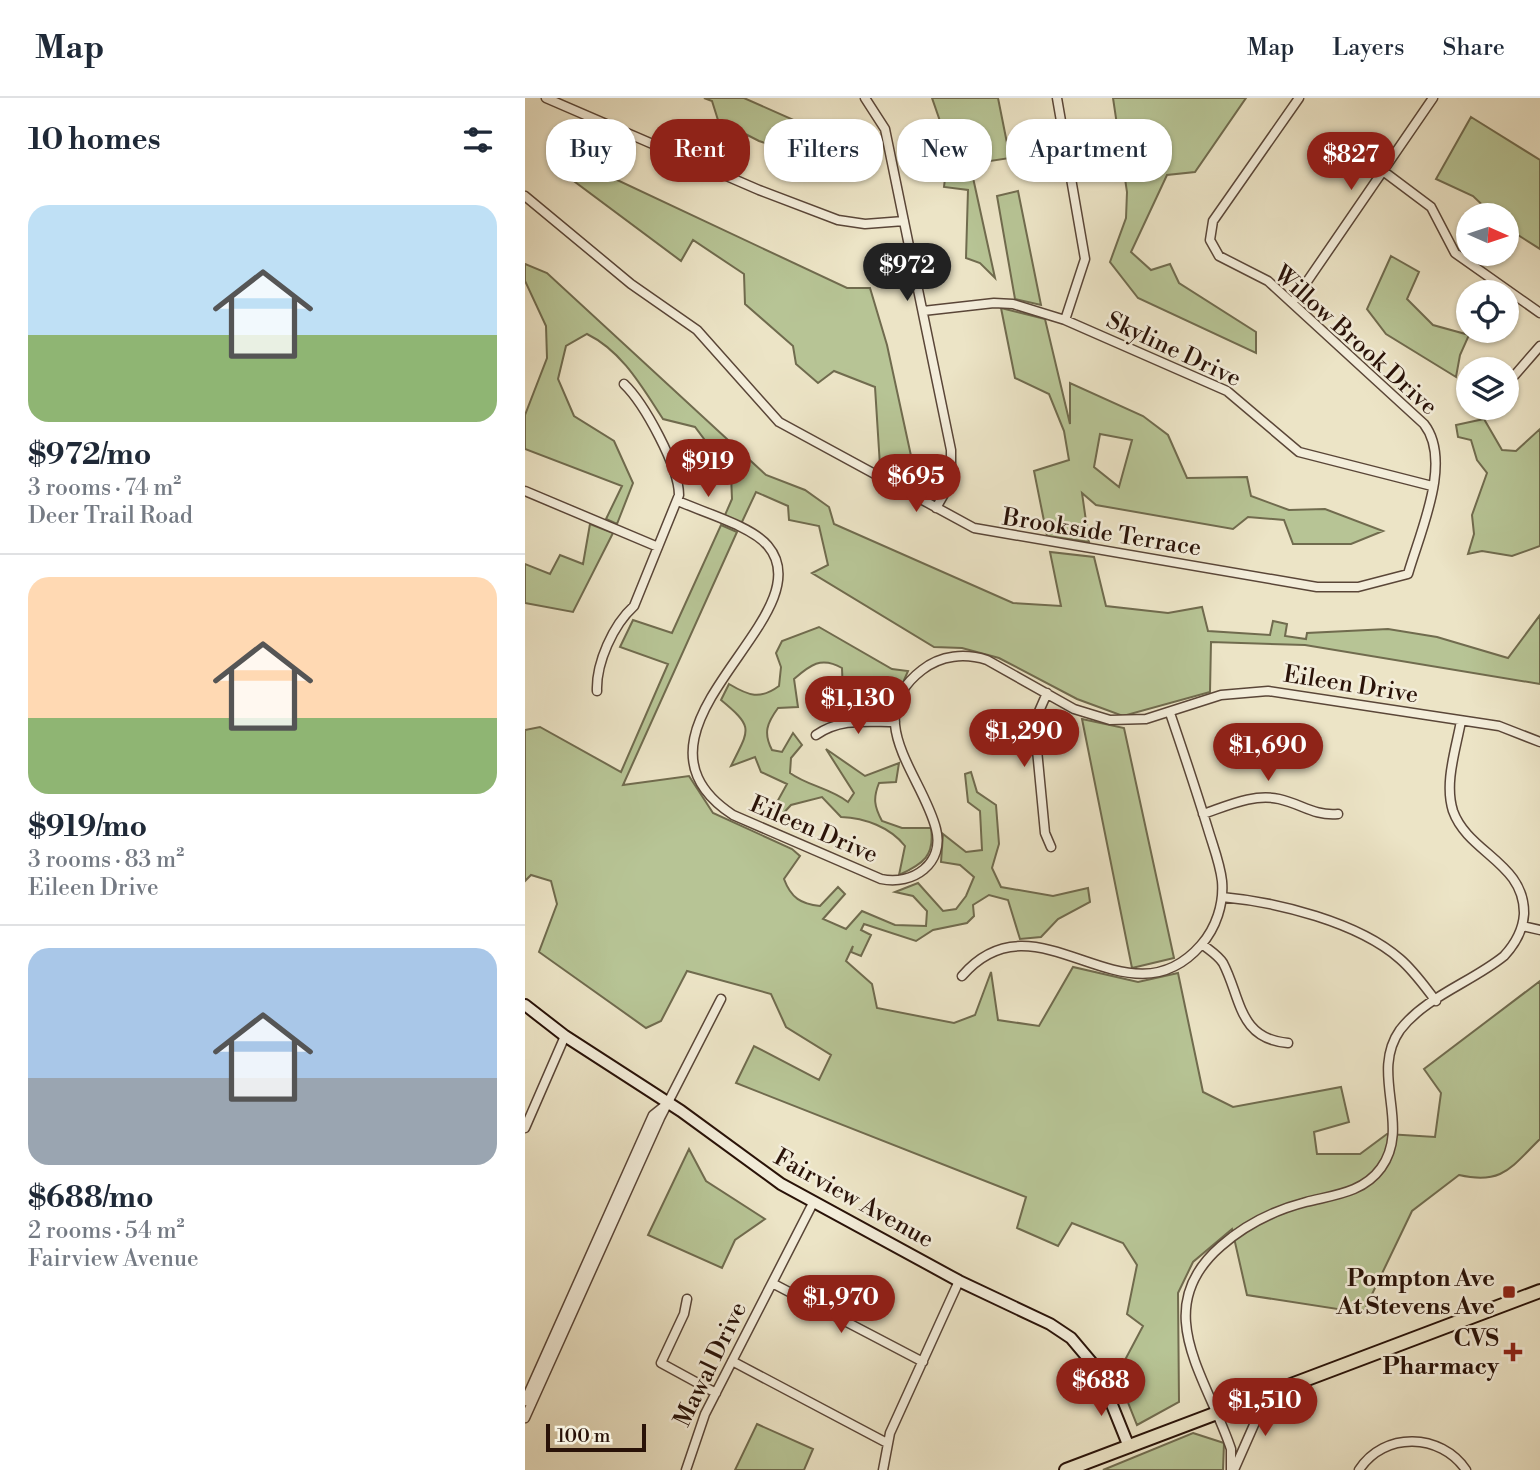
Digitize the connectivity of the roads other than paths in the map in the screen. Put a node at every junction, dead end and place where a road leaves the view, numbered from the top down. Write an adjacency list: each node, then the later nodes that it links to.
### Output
1 (546, 98): 8 (street)
2 (865, 98): 8 (street)
3 (1057, 98): 12 (street)
4 (1299, 98): 9 (street, Willow Brook Drive)
5 (1433, 98): 6 (street)
6 (1383, 171): 9 (street); 11 (street)
7 (525, 196): 19 (street, Brookside Terrace)
8 (904, 221): 10 (street)
9 (1293, 302): 16 (street, Willow Brook Drive)
10 (923, 310): 12 (street, Skyline Drive); 19 (street)
11 (1540, 313)
12 (1065, 320): 16 (street, Skyline Drive)
13 (1540, 346): 14 (street)
14 (1519, 370)
15 (624, 384): 18 (street)
16 (1432, 486): 21 (street, Willow Brook Drive)
17 (525, 491): 20 (street)
18 (678, 501): 20 (street); 26 (street, Eileen Drive)
19 (936, 508): 21 (street, Brookside Terrace)
20 (659, 547): 22 (street)
21 (1408, 574)
22 (597, 691)
23 (1047, 693): 24 (street, Eileen Drive); 26 (street, Eileen Drive); 31 (street)
24 (1170, 713): 25 (street, Eileen Drive); 29 (street)
25 (1461, 721): 28 (street, Eileen Drive); 33 (street)
26 (895, 722): 27 (street)
27 (816, 735)
28 (1540, 742)
29 (1203, 814): 30 (street); 32 (street)
30 (1338, 814)
31 (1051, 847)
32 (1222, 897): 35 (street); 38 (street)
33 (1522, 926): 34 (street); 38 (street)
34 (1540, 930)
35 (1202, 944): 36 (street); 41 (street)
36 (962, 976)
37 (721, 999): 42 (street)
38 (1436, 1001): 55 (street)
39 (525, 1005): 40 (main road, Fairview Avenue)
40 (565, 1036): 42 (main road, Fairview Avenue); 43 (street)
41 (1288, 1044)
42 (667, 1103): 44 (main road, Fairview Avenue); 49 (street)
43 (525, 1128)
44 (813, 1203): 45 (main road, Fairview Avenue); 46 (street, Mawal Drive)
45 (959, 1281): 51 (street); 58 (main road, Fairview Avenue)
46 (772, 1283): 50 (street, Mawal Drive); 51 (street)
47 (1540, 1291): 53 (main road)
48 (687, 1299): 52 (street)
49 (554, 1343): 54 (street); 56 (street)
50 (732, 1361): 52 (street, Mawal Drive); 57 (street)
51 (923, 1362): 57 (street)
52 (716, 1393): 59 (street, Mawal Drive)
53 (1269, 1393): 55 (main road); 62 (street)
54 (525, 1401)
55 (1216, 1413): 58 (main road); 62 (street)
56 (525, 1418)
57 (887, 1443): 60 (street)
58 (1129, 1447): 61 (main road)
59 (686, 1470)
60 (883, 1470)
61 (1066, 1470)
62 (1232, 1470)
63 (1359, 1470): 64 (street)
64 (1466, 1470)

